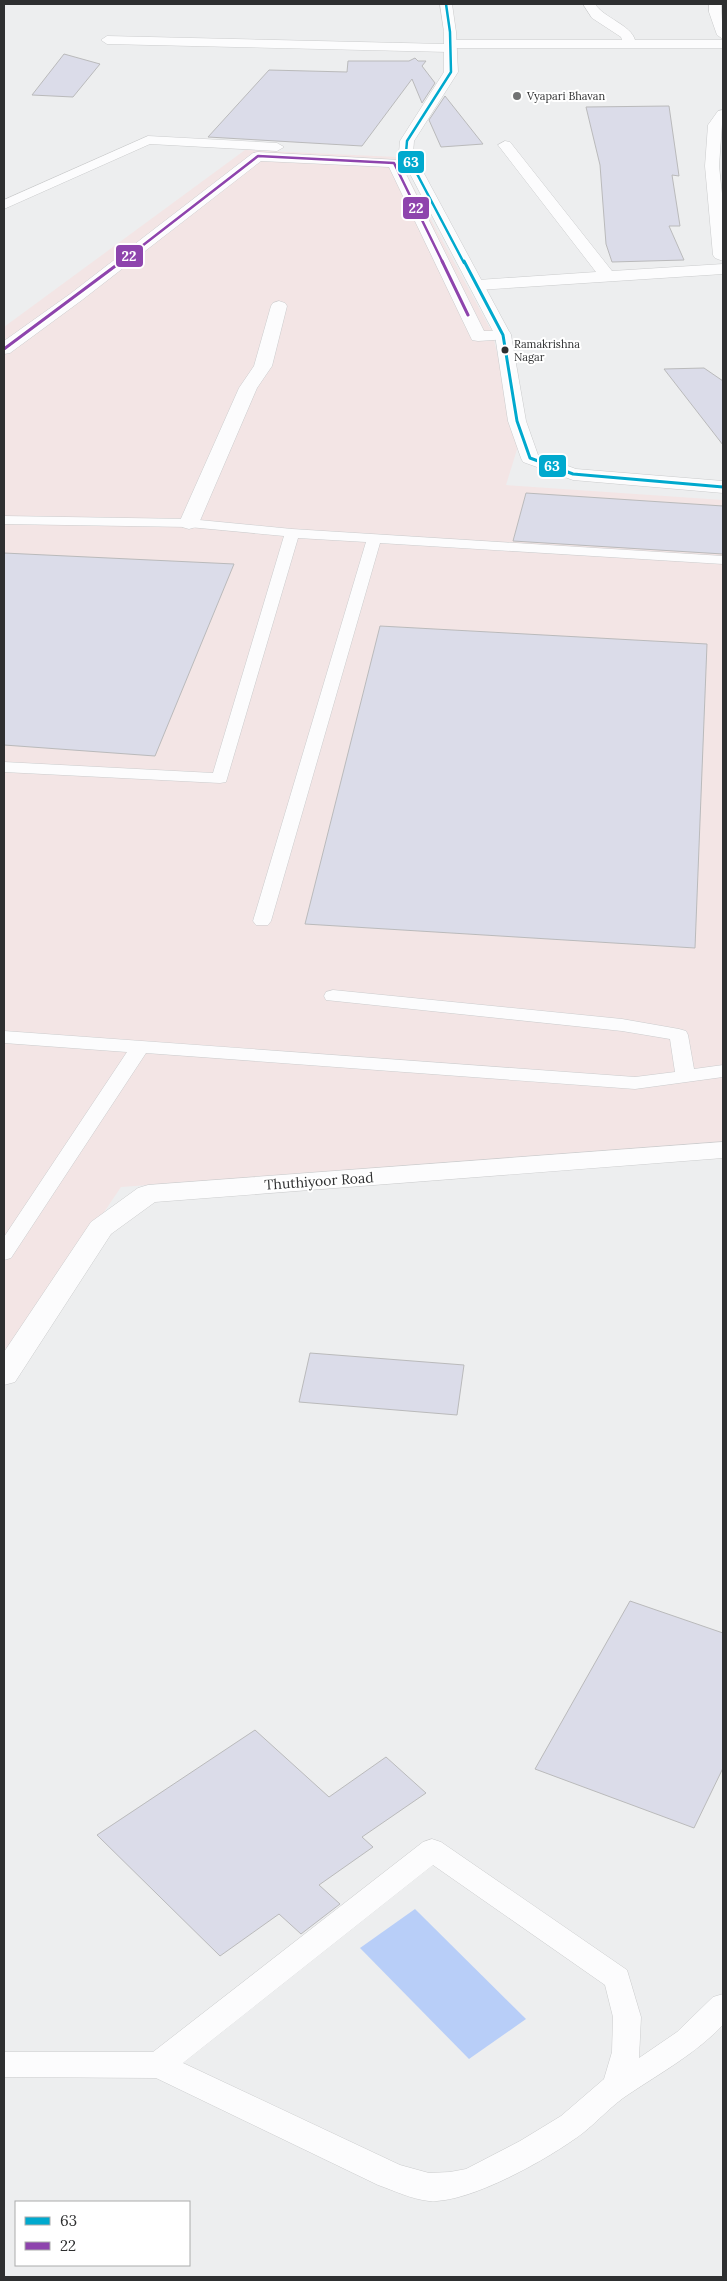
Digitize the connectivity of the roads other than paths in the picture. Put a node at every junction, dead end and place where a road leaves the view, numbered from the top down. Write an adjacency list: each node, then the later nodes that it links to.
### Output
1 (446, 4): 8 (street)
2 (589, 4): 6 (street)
3 (715, 4): 4 (street)
4 (723, 35)
5 (107, 40): 8 (street)
6 (629, 44): 7 (street); 8 (street)
7 (723, 44)
8 (450, 46): 11 (street)
9 (723, 114): 13 (street)
10 (505, 145): 14 (street)
11 (406, 154): 12 (street); 15 (street)
12 (4, 205)
13 (722, 267): 14 (street)
14 (607, 276): 15 (street)
15 (478, 285): 17 (street)
16 (279, 306): 21 (street)
17 (503, 335): 18 (street); 19 (street)
18 (4, 349)
19 (723, 486)
20 (4, 520): 21 (lane)
21 (189, 523): 22 (lane)
22 (292, 534): 23 (lane); 25 (lane)
23 (375, 537): 24 (lane); 26 (lane)
24 (723, 560)
25 (4, 766)
26 (262, 921)
27 (332, 996): 31 (lane)
28 (4, 1037): 29 (lane)
29 (140, 1047): 31 (lane); 33 (lane)
30 (723, 1070): 31 (lane)
31 (686, 1077)
32 (723, 1150): 34 (street, Thuthiyoor Road)
33 (4, 1253)
34 (4, 1375)
35 (723, 2006): 38 (lane)
36 (4, 2065): 37 (lane)
37 (159, 2065): 38 (lane); 38 (lane)
38 (617, 2086)

